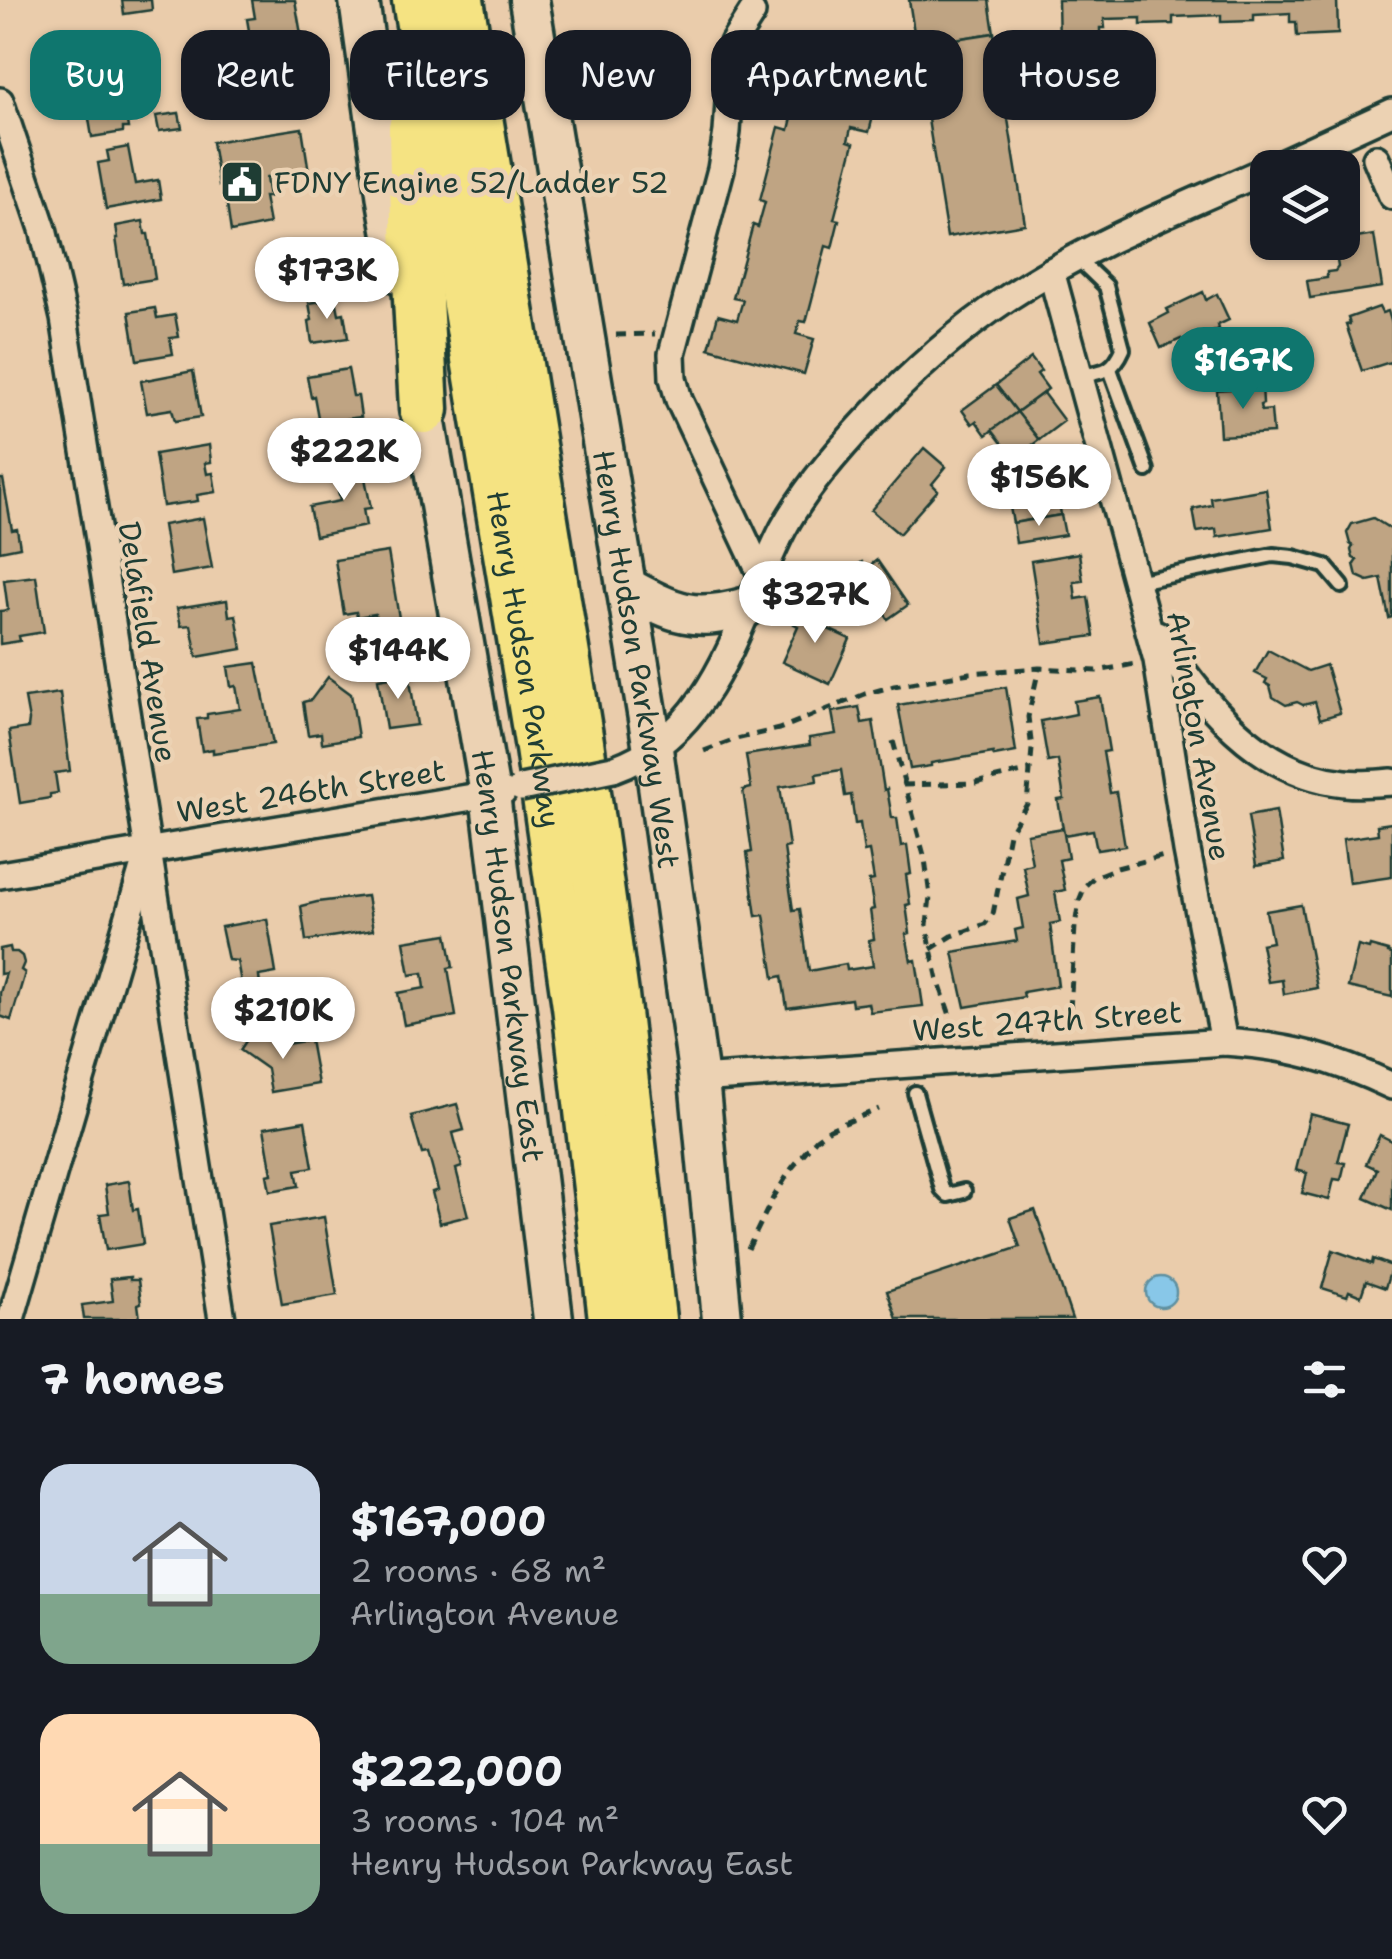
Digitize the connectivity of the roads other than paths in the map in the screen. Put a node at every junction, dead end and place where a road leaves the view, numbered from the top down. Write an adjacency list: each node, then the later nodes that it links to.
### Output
1 (359, 0): 17 (main road, Henry Hudson Parkway East)
2 (408, 0): 17 (highway)
3 (417, 0): 37 (highway, Henry Hudson Parkway)
4 (459, 0): 38 (highway, Henry Hudson Parkway)
5 (529, 0): 21 (main road, Henry Hudson Parkway West)
6 (752, 13): 22 (street)
7 (0, 101): 27 (street, Delafield Avenue)
8 (1392, 112): 9 (street, West 246th Street)
9 (1309, 150)
10 (1376, 158): 12 (street)
11 (1250, 177): 13 (street, West 246th Street)
12 (1392, 196)
13 (1077, 258): 14 (street, West 246th Street); 15 (lane)
14 (1052, 271): 16 (street, Arlington Avenue); 22 (street, West 246th Street)
15 (1110, 369): 16 (lane); 18 (lane)
16 (1080, 376): 19 (street, Arlington Avenue)
17 (424, 409): 26 (main road, Henry Hudson Parkway East)
18 (1147, 470)
19 (1136, 582): 20 (lane); 23 (street, Arlington Avenue)
20 (1342, 586)
21 (626, 587): 22 (main road); 24 (main road, Henry Hudson Parkway West)
22 (754, 591): 24 (street, West 246th Street)
23 (1148, 622): 25 (street); 29 (street, Arlington Avenue)
24 (653, 749): 26 (street, West 246th Street, bridge); 30 (main road, Henry Hudson Parkway West)
25 (1392, 782)
26 (505, 791): 27 (street, West 246th Street); 36 (main road, Henry Hudson Parkway East)
27 (148, 851): 28 (street, West 246th Street); 34 (street); 35 (street, Delafield Avenue)
28 (0, 875)
29 (1224, 1042): 30 (street, West 247th Street); 31 (street, West 247th Street)
30 (699, 1078): 39 (main road, Henry Hudson Parkway West)
31 (1392, 1086)
32 (915, 1093): 33 (lane)
33 (964, 1191)
34 (11, 1319)
35 (222, 1319)
36 (553, 1319)
37 (613, 1319)
38 (651, 1319)
39 (722, 1319)

